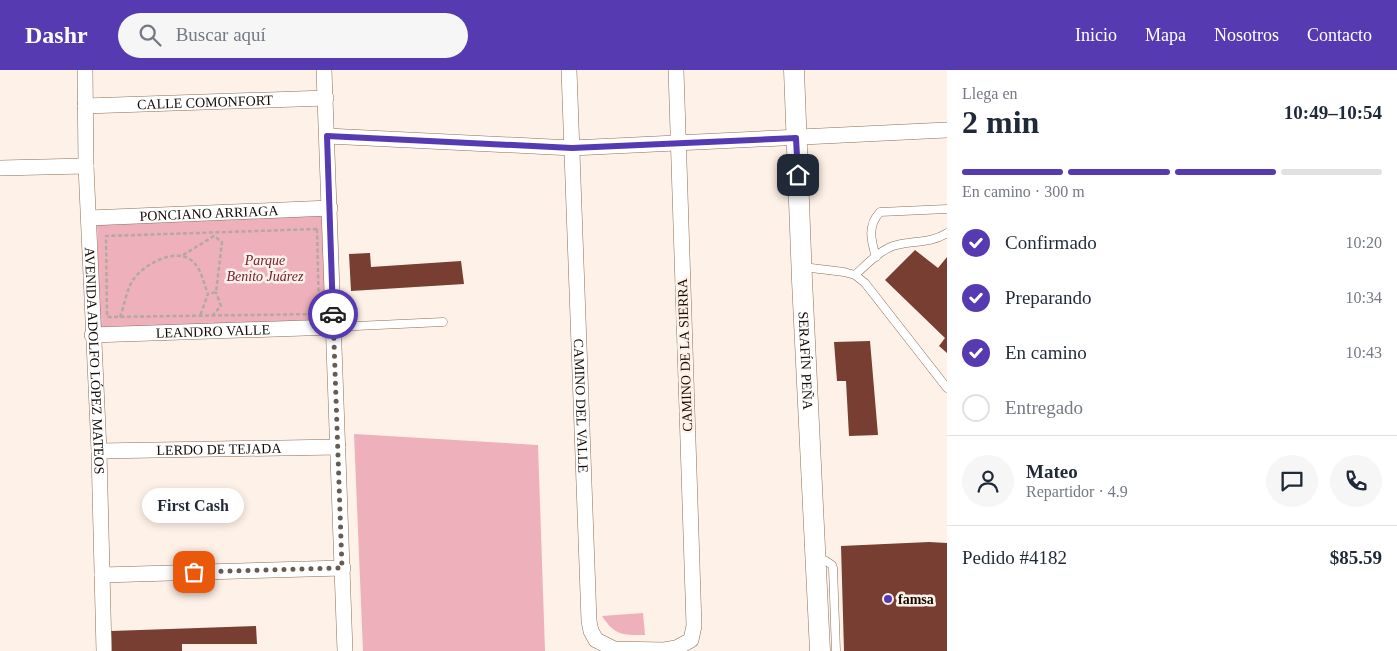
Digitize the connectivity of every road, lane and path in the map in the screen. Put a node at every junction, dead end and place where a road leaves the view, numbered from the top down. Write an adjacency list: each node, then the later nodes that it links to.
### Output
1 (85, 70): 7 (street, AVENIDA ADOLFO LÓPEZ MATEOS)
2 (324, 70): 6 (street)
3 (569, 70): 12 (street, CAMINO DEL VALLE)
4 (676, 70): 11 (street, CAMINO DE LA SIERRA)
5 (794, 70): 10 (main road, SERAFÍN PEÑA)
6 (326, 98): 7 (street, CALLE COMONFORT); 9 (street)
7 (85, 106): 13 (street, AVENIDA ADOLFO LÓPEZ MATEOS)
8 (947, 130): 10 (street)
9 (327, 136): 12 (street); 15 (street)
10 (796, 138): 11 (street); 21 (main road, SERAFÍN PEÑA)
11 (678, 144): 12 (street); 37 (street, CAMINO DE LA SIERRA)
12 (572, 148): 37 (street, CAMINO DEL VALLE)
13 (86, 166): 14 (street); 17 (street, AVENIDA ADOLFO LÓPEZ MATEOS)
14 (0, 168)
15 (330, 208): 17 (street, PONCIANO ARRIAGA); 29 (street)
16 (947, 209): 20 (lane)
17 (89, 218): 30 (street, AVENIDA ADOLFO LÓPEZ MATEOS)
18 (947, 233): 20 (lane)
19 (182, 256): 23 (path); 24 (path); 27 (path)
20 (876, 257): 22 (lane)
21 (801, 267): 22 (lane); 34 (main road, SERAFÍN PEÑA)
22 (855, 275): 31 (lane)
23 (216, 292): 24 (path); 26 (path)
24 (208, 294): 25 (path)
25 (200, 316): 26 (path); 27 (path)
26 (212, 316): 27 (path)
27 (120, 317)
28 (443, 322): 29 (lane)
29 (334, 327): 30 (street, LEANDRO VALLE); 32 (street)
30 (92, 335): 33 (street, AVENIDA ADOLFO LÓPEZ MATEOS)
31 (947, 388)
32 (338, 447): 33 (street, LERDO DE TEJADA); 35 (street)
33 (99, 451): 36 (street, AVENIDA ADOLFO LÓPEZ MATEOS)
34 (815, 558): 40 (main road, SERAFÍN PEÑA); 41 (lane)
35 (342, 568): 36 (street); 39 (street)
36 (102, 575): 38 (street, AVENIDA ADOLFO LÓPEZ MATEOS)
37 (691, 640)
38 (104, 651)
39 (345, 651)
40 (820, 651)
41 (836, 651)

